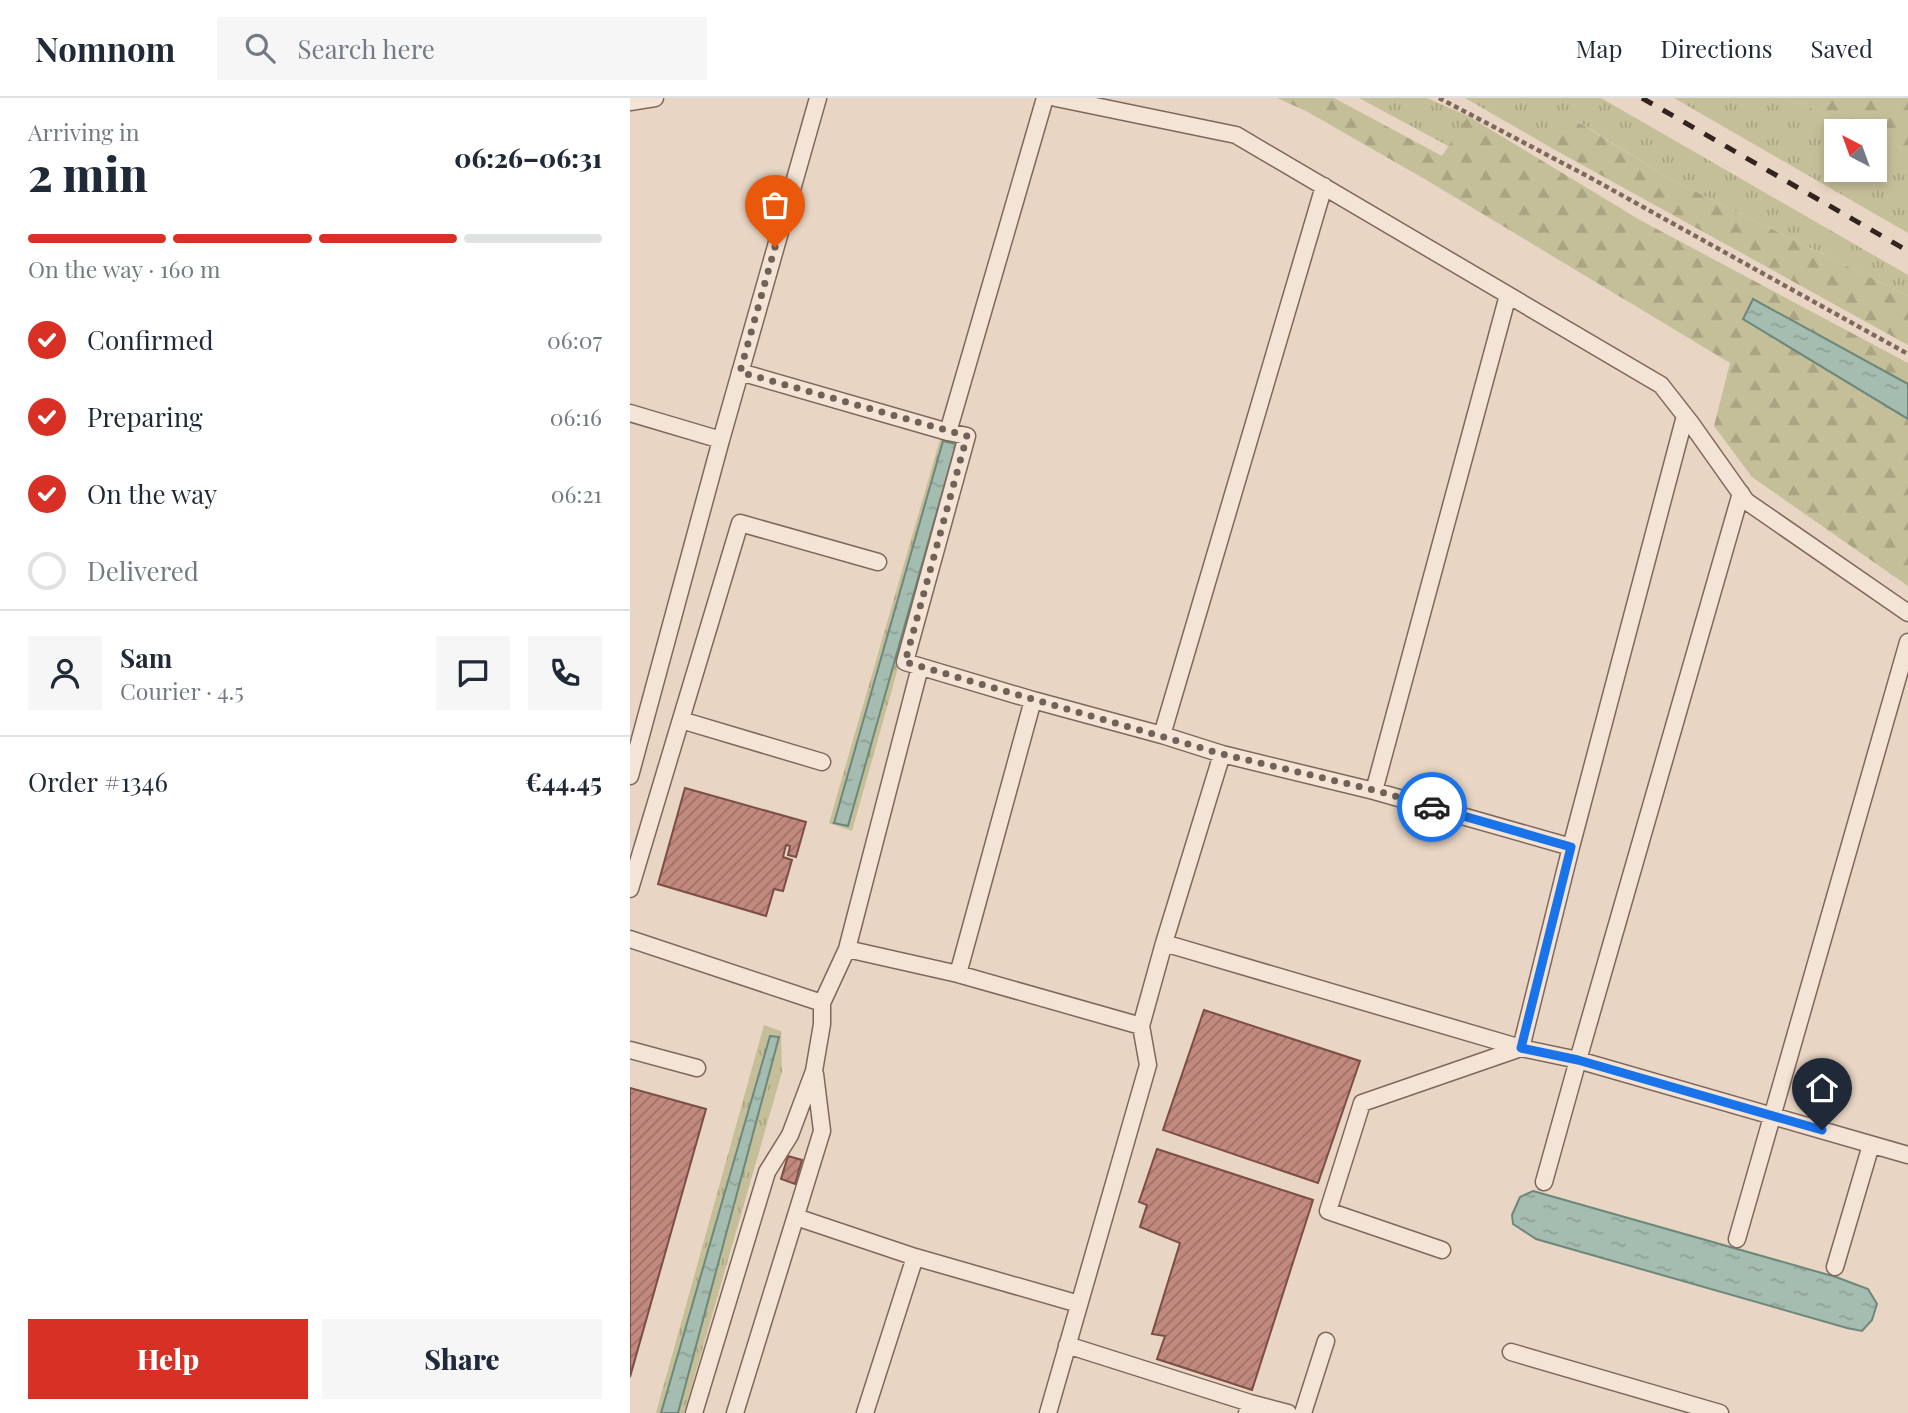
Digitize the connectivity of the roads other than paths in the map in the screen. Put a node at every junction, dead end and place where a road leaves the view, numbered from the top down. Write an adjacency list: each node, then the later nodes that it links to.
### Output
1 (655, 98): 5 (lane)
2 (818, 98): 8 (lane)
3 (1045, 98): 11 (lane)
4 (1056, 98): 6 (lane)
5 (630, 102)
6 (1324, 187): 7 (lane); 20 (lane)
7 (1508, 295): 10 (lane); 24 (lane)
8 (740, 372): 11 (lane); 12 (lane)
9 (630, 413): 12 (lane)
10 (1685, 416): 13 (lane); 25 (lane)
11 (948, 432): 17 (lane)
12 (721, 440): 23 (lane)
13 (1741, 493): 15 (lane); 35 (lane)
14 (878, 562): 19 (lane)
15 (1908, 613)
16 (1908, 642): 38 (lane)
17 (920, 667): 18 (lane); 29 (lane)
18 (1032, 700): 20 (lane); 30 (lane)
19 (681, 720): 22 (lane); 26 (lane)
20 (1161, 735): 21 (lane)
21 (1222, 754): 24 (lane); 28 (lane)
22 (822, 762)
23 (630, 776)
24 (1374, 790): 25 (lane)
25 (1571, 847): 33 (lane)
26 (630, 890)
27 (630, 939): 31 (lane)
28 (1164, 943): 32 (lane); 33 (lane)
29 (847, 949): 30 (lane); 31 (lane)
30 (958, 974): 32 (lane)
31 (822, 1003): 37 (lane)
32 (1140, 1026): 47 (lane)
33 (1521, 1048): 35 (lane); 44 (lane)
34 (630, 1050): 36 (lane)
35 (1578, 1060): 38 (lane); 41 (lane)
36 (697, 1069)
37 (814, 1071): 42 (lane); 52 (lane)
38 (1772, 1116): 39 (lane); 43 (lane)
39 (1871, 1144): 40 (lane); 46 (lane)
40 (1908, 1155)
41 (1544, 1182)
42 (796, 1217): 45 (lane); 53 (lane)
43 (1737, 1239)
44 (1442, 1250)
45 (915, 1257): 47 (lane); 54 (lane)
46 (1835, 1267)
47 (1079, 1304): 49 (lane)
48 (1326, 1341): 57 (lane)
49 (1067, 1345): 51 (lane); 55 (lane)
50 (1511, 1352): 58 (lane)
51 (1249, 1408): 56 (lane)
52 (694, 1413)
53 (735, 1413)
54 (865, 1413)
55 (1048, 1413)
56 (1288, 1413)
57 (1303, 1413)
58 (1720, 1413)

